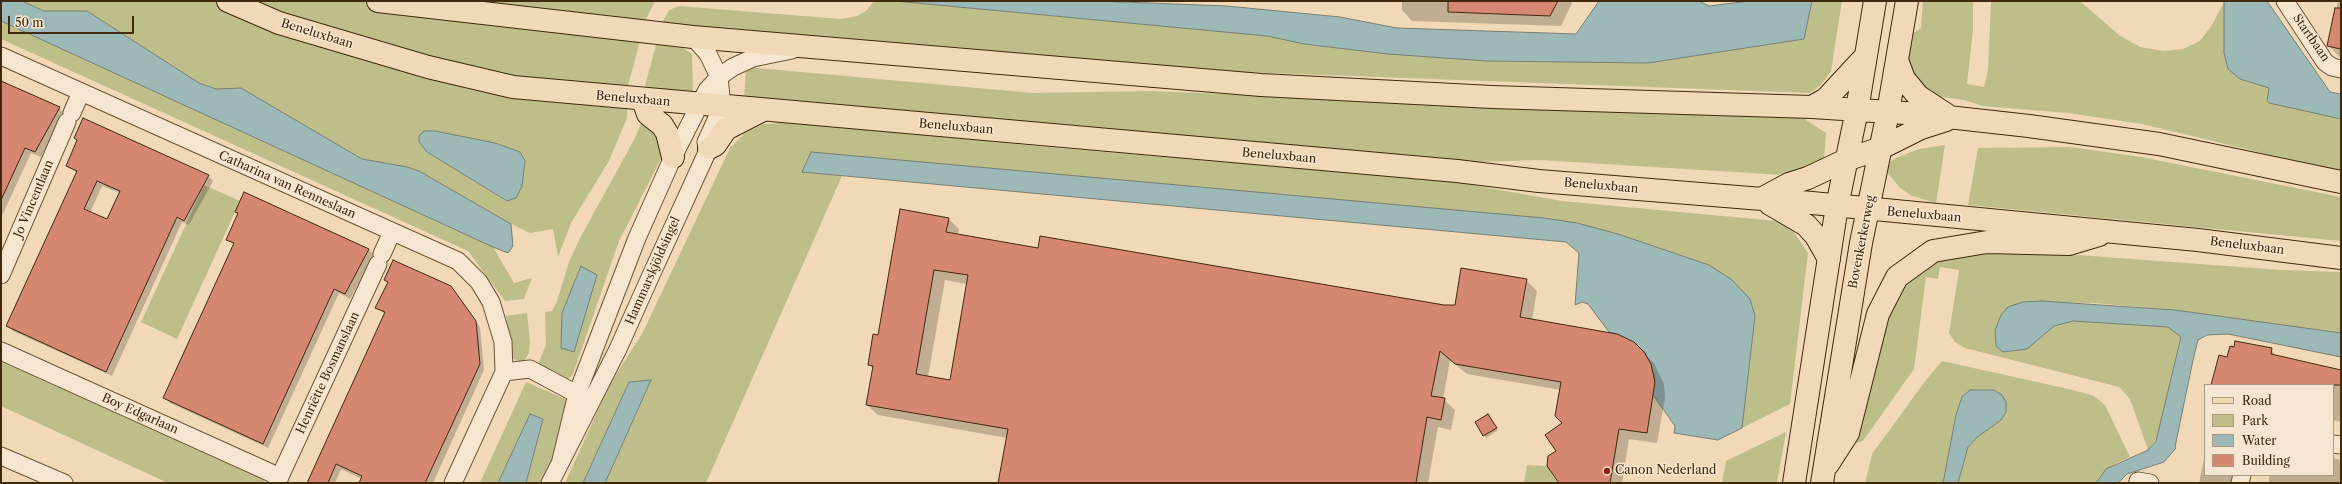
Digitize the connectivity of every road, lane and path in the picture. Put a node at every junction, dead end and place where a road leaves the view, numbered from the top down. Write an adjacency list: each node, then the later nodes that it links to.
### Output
1 (228, 1): 14 (main road, Beneluxbaan)
2 (378, 1): 6 (main road)
3 (1875, 1): 9 (main road)
4 (1907, 1): 10 (main road, Bovenkerkerweg)
5 (2285, 1): 11 (street, Startbaan)
6 (693, 37): 7 (main road); 12 (street)
7 (815, 46): 12 (street, Hammarskjöldsingel); 17 (main road)
8 (1, 56): 13 (street, Catharina van Renneslaan)
9 (1865, 57): 17 (main road); 19 (main road)
10 (1897, 60): 20 (main road, Bovenkerkerweg); 21 (main road)
11 (2341, 69)
12 (719, 77): 15 (street, Hammarskjöldsingel); 16 (street)
13 (81, 92): 30 (street, Catharina van Renneslaan); 34 (street, Jo Vincentlaan)
14 (643, 100): 15 (main road, Beneluxbaan); 24 (main road)
15 (700, 105): 16 (main road, Beneluxbaan); 24 (street, Hammarskjöldsingel)
16 (722, 107): 18 (main road, Beneluxbaan); 22 (street, Hammarskjöldsingel)
17 (1812, 107): 19 (main road)
18 (762, 110): 22 (main road); 27 (main road, Beneluxbaan)
19 (1857, 110): 20 (main road); 25 (main road)
20 (1888, 112): 21 (main road); 23 (main road, Bovenkerkerweg)
21 (1951, 118): 23 (main road); 26 (main road)
22 (709, 148): 37 (street, Hammarskjöldsingel)
23 (1881, 148): 25 (main road); 29 (main road, Bovenkerkerweg)
24 (673, 157): 37 (street, Hammarskjöldsingel)
25 (1846, 160): 27 (main road); 28 (main road)
26 (2341, 182)
27 (1761, 199): 28 (main road, Beneluxbaan); 33 (main road)
28 (1836, 206): 29 (main road, Beneluxbaan); 33 (main road)
29 (1868, 209): 31 (main road, Beneluxbaan); 39 (main road, Bovenkerkerweg)
30 (392, 232): 36 (street, Catharina van Renneslaan); 40 (street, Henriëtte Bosmanslaan)
31 (2113, 232): 32 (main road, Beneluxbaan); 39 (main road)
32 (2341, 258)
33 (1829, 259): 44 (main road)
34 (1, 275)
35 (1, 351): 40 (street, Boy Edgarlaan)
36 (504, 372): 37 (street); 42 (street, Catharina van Renneslaan)
37 (584, 398): 43 (street, Hammarskjöldsingel)
38 (1, 456): 41 (street)
39 (1822, 477)
40 (279, 480)
41 (64, 483)
42 (453, 483)
43 (550, 483)
44 (1794, 483)

